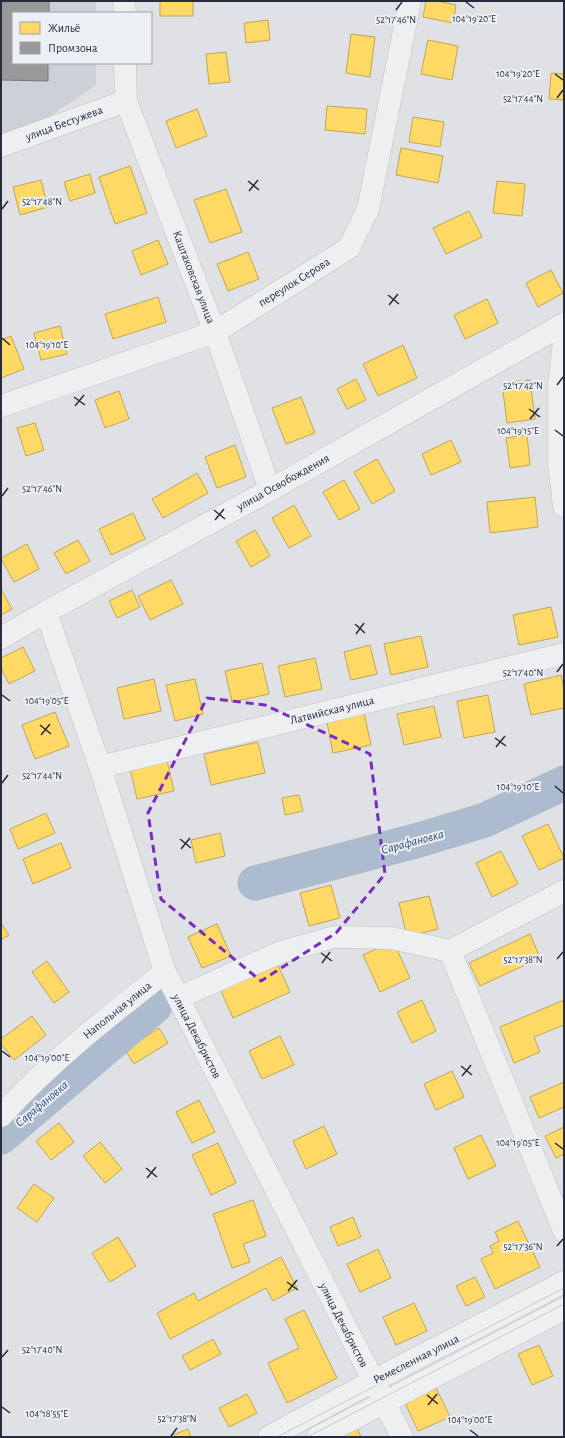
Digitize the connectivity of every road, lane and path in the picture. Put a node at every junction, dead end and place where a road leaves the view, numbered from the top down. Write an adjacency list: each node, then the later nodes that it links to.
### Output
1 (124, 1): 3 (street)
2 (410, 1): 8 (street, переулок Серова)
3 (124, 12)
4 (125, 64): 5 (street, Каштаковская улица)
5 (126, 101): 6 (street, улица Бестужева); 8 (street, Каштаковская улица)
6 (1, 146)
7 (564, 324): 11 (street, улица Освобождения)
8 (215, 332): 10 (street, переулок Серова); 11 (street, Каштаковская улица)
9 (564, 342): 12 (street)
10 (1, 406)
11 (270, 490): 13 (street, улица Освобождения)
12 (564, 506)
13 (46, 612): 14 (street, улица Освобождения); 16 (street, улица Декабристов)
14 (1, 638)
15 (564, 654): 16 (street, Латвийская улица)
16 (100, 767): 19 (street, улица Декабристов)
17 (564, 891): 18 (street)
18 (450, 951): 20 (street); 22 (street)
19 (165, 972): 20 (street, улица Декабристов); 21 (street, Напольная улица)
20 (178, 998): 25 (street, улица Декабристов)
21 (1, 1116)
22 (564, 1231)
23 (564, 1282): 25 (street, Ремесленная улица)
24 (564, 1309): 26 (street, Ремесленная улица)
25 (373, 1381): 26 (street, улица Декабристов); 27 (street, Ремесленная улица)
26 (384, 1402): 28 (street, Ремесленная улица); 29 (street, улица Декабристов)
27 (269, 1437)
28 (318, 1437)
29 (402, 1437)

